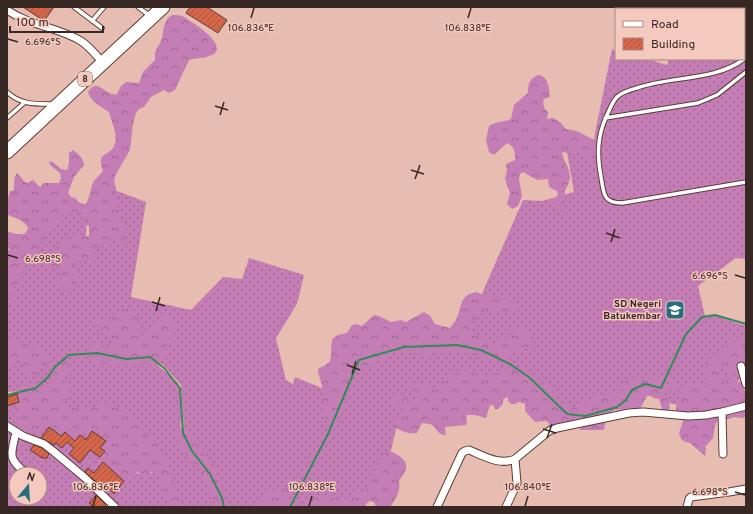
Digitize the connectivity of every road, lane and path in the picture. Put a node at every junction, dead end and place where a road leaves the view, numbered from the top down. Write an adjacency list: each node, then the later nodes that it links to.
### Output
1 (74, 7): 7 (lane)
2 (104, 7): 7 (lane)
3 (138, 7): 6 (lane)
4 (163, 7): 6 (highway, 8)
5 (7, 10): 10 (street)
6 (152, 18): 10 (highway, 8)
7 (92, 21): 8 (lane)
8 (102, 28)
9 (742, 60): 16 (lane)
10 (103, 63): 14 (highway, 8)
11 (746, 72): 16 (lane)
12 (7, 92): 13 (lane)
13 (24, 103): 14 (lane); 15 (lane)
14 (59, 104): 17 (highway, 8)
15 (7, 118)
16 (605, 118): 18 (lane)
17 (7, 152)
18 (746, 182)
19 (741, 366): 20 (street)
20 (746, 384)
21 (746, 406): 22 (street)
22 (722, 412): 25 (street); 26 (street)
23 (7, 426): 24 (street)
24 (16, 432): 27 (street); 29 (street)
25 (724, 454)
26 (515, 459): 30 (street); 31 (street)
27 (16, 466)
28 (746, 488): 32 (street)
29 (116, 507)
30 (437, 507)
31 (506, 507)
32 (686, 507)

